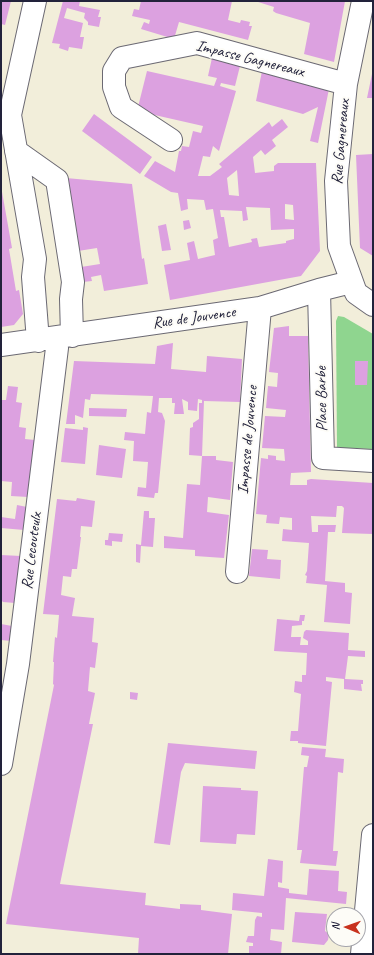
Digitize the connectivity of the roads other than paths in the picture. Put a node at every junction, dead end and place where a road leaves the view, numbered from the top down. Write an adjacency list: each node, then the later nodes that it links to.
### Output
1 (35, 1): 3 (street)
2 (363, 1): 4 (street, Rue Gagnereaux)
3 (9, 81): 6 (street)
4 (346, 84): 5 (street, Impasse Gagnereaux); 7 (street, Rue Gagnereaux)
5 (170, 140)
6 (16, 151): 11 (street); 11 (street)
7 (351, 282): 8 (street, Rue de Jouvence); 9 (street)
8 (319, 290): 10 (street, Rue de Jouvence); 13 (street, Place Barbe)
9 (373, 305)
10 (260, 308): 11 (street, Rue de Jouvence); 14 (street, Impasse de Jouvence)
11 (55, 339): 12 (street, Rue de Jouvence); 15 (street, Rue Lecouteulx)
12 (1, 345)
13 (373, 461)
14 (236, 572)
15 (1, 764)
16 (373, 834): 17 (street)
17 (362, 954)

